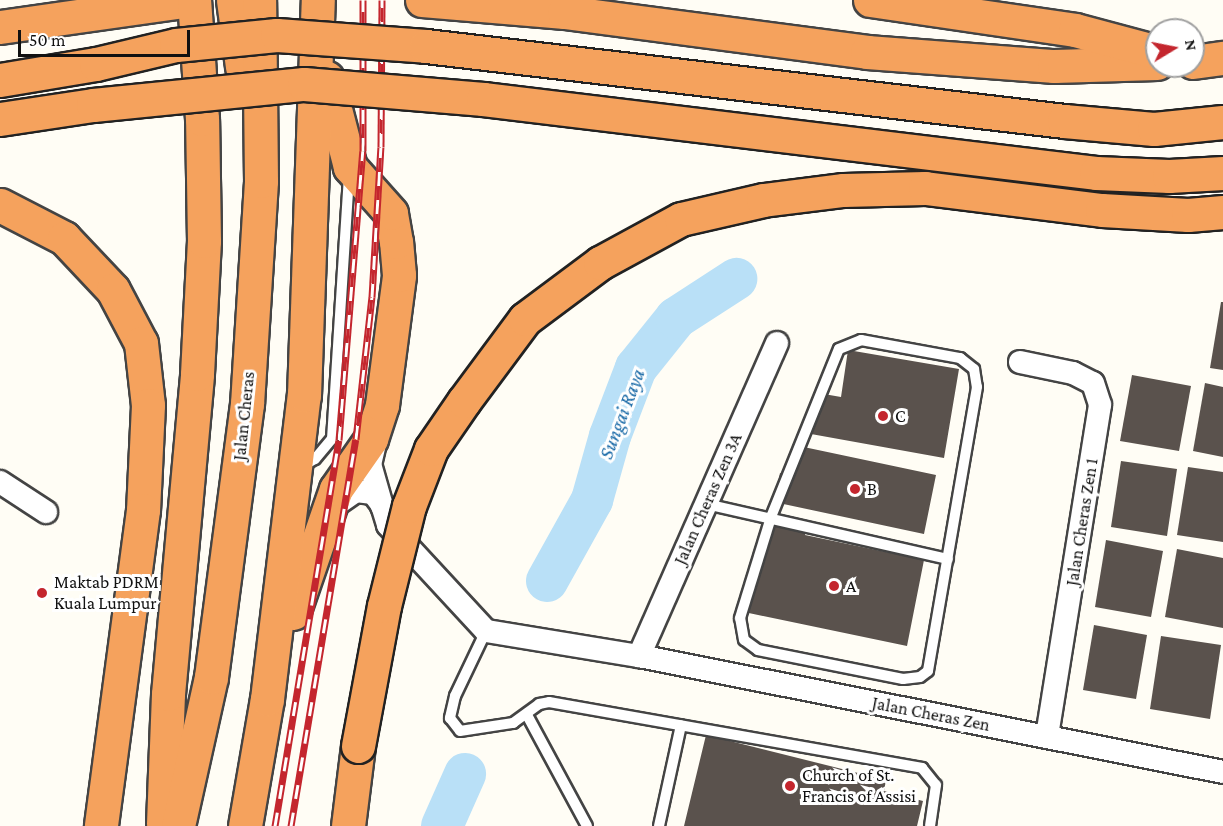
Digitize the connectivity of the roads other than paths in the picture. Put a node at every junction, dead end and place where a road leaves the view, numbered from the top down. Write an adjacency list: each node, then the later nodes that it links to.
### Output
1 (189, 0): 8 (highway)
2 (194, 0): 40 (highway, bridge)
3 (233, 0): 17 (highway)
4 (259, 0): 17 (highway, Jalan Cheras)
5 (318, 0): 9 (highway)
6 (422, 0): 11 (highway)
7 (870, 0): 10 (highway)
8 (0, 27)
9 (317, 38): 15 (highway); 23 (highway)
10 (1145, 49)
11 (1145, 63)
12 (0, 80): 14 (highway, bridge)
13 (0, 119): 16 (highway, bridge)
14 (1223, 122)
15 (350, 167): 22 (highway); 23 (lane)
16 (1223, 172)
17 (261, 181): 41 (highway, Jalan Cheras)
18 (0, 205): 39 (highway)
19 (1223, 212): 42 (highway, bridge)
20 (777, 343): 25 (street, Jalan Cheras Zen 3A)
21 (1020, 362): 36 (street, Jalan Cheras Zen 1)
22 (382, 405): 26 (highway); 29 (street)
23 (295, 470): 33 (highway)
24 (0, 482): 27 (street)
25 (706, 504): 28 (lane); 32 (street, Jalan Cheras Zen 3A)
26 (327, 511): 29 (street); 33 (highway)
27 (46, 512)
28 (771, 517): 30 (lane); 30 (lane); 30 (lane)
29 (388, 525): 31 (street)
30 (948, 559)
31 (486, 631): 32 (street, Jalan Cheras Zen); 34 (lane)
32 (639, 656): 36 (street, Jalan Cheras Zen)
33 (267, 699): 38 (highway)
34 (527, 715): 35 (lane); 43 (lane)
35 (681, 725): 44 (lane); 45 (lane)
36 (1047, 737): 37 (street, Jalan Cheras Zen)
37 (1223, 772)
38 (249, 819)
39 (101, 826)
40 (163, 826)
41 (178, 826)
42 (348, 826)
43 (587, 826)
44 (659, 826)
45 (930, 826)

